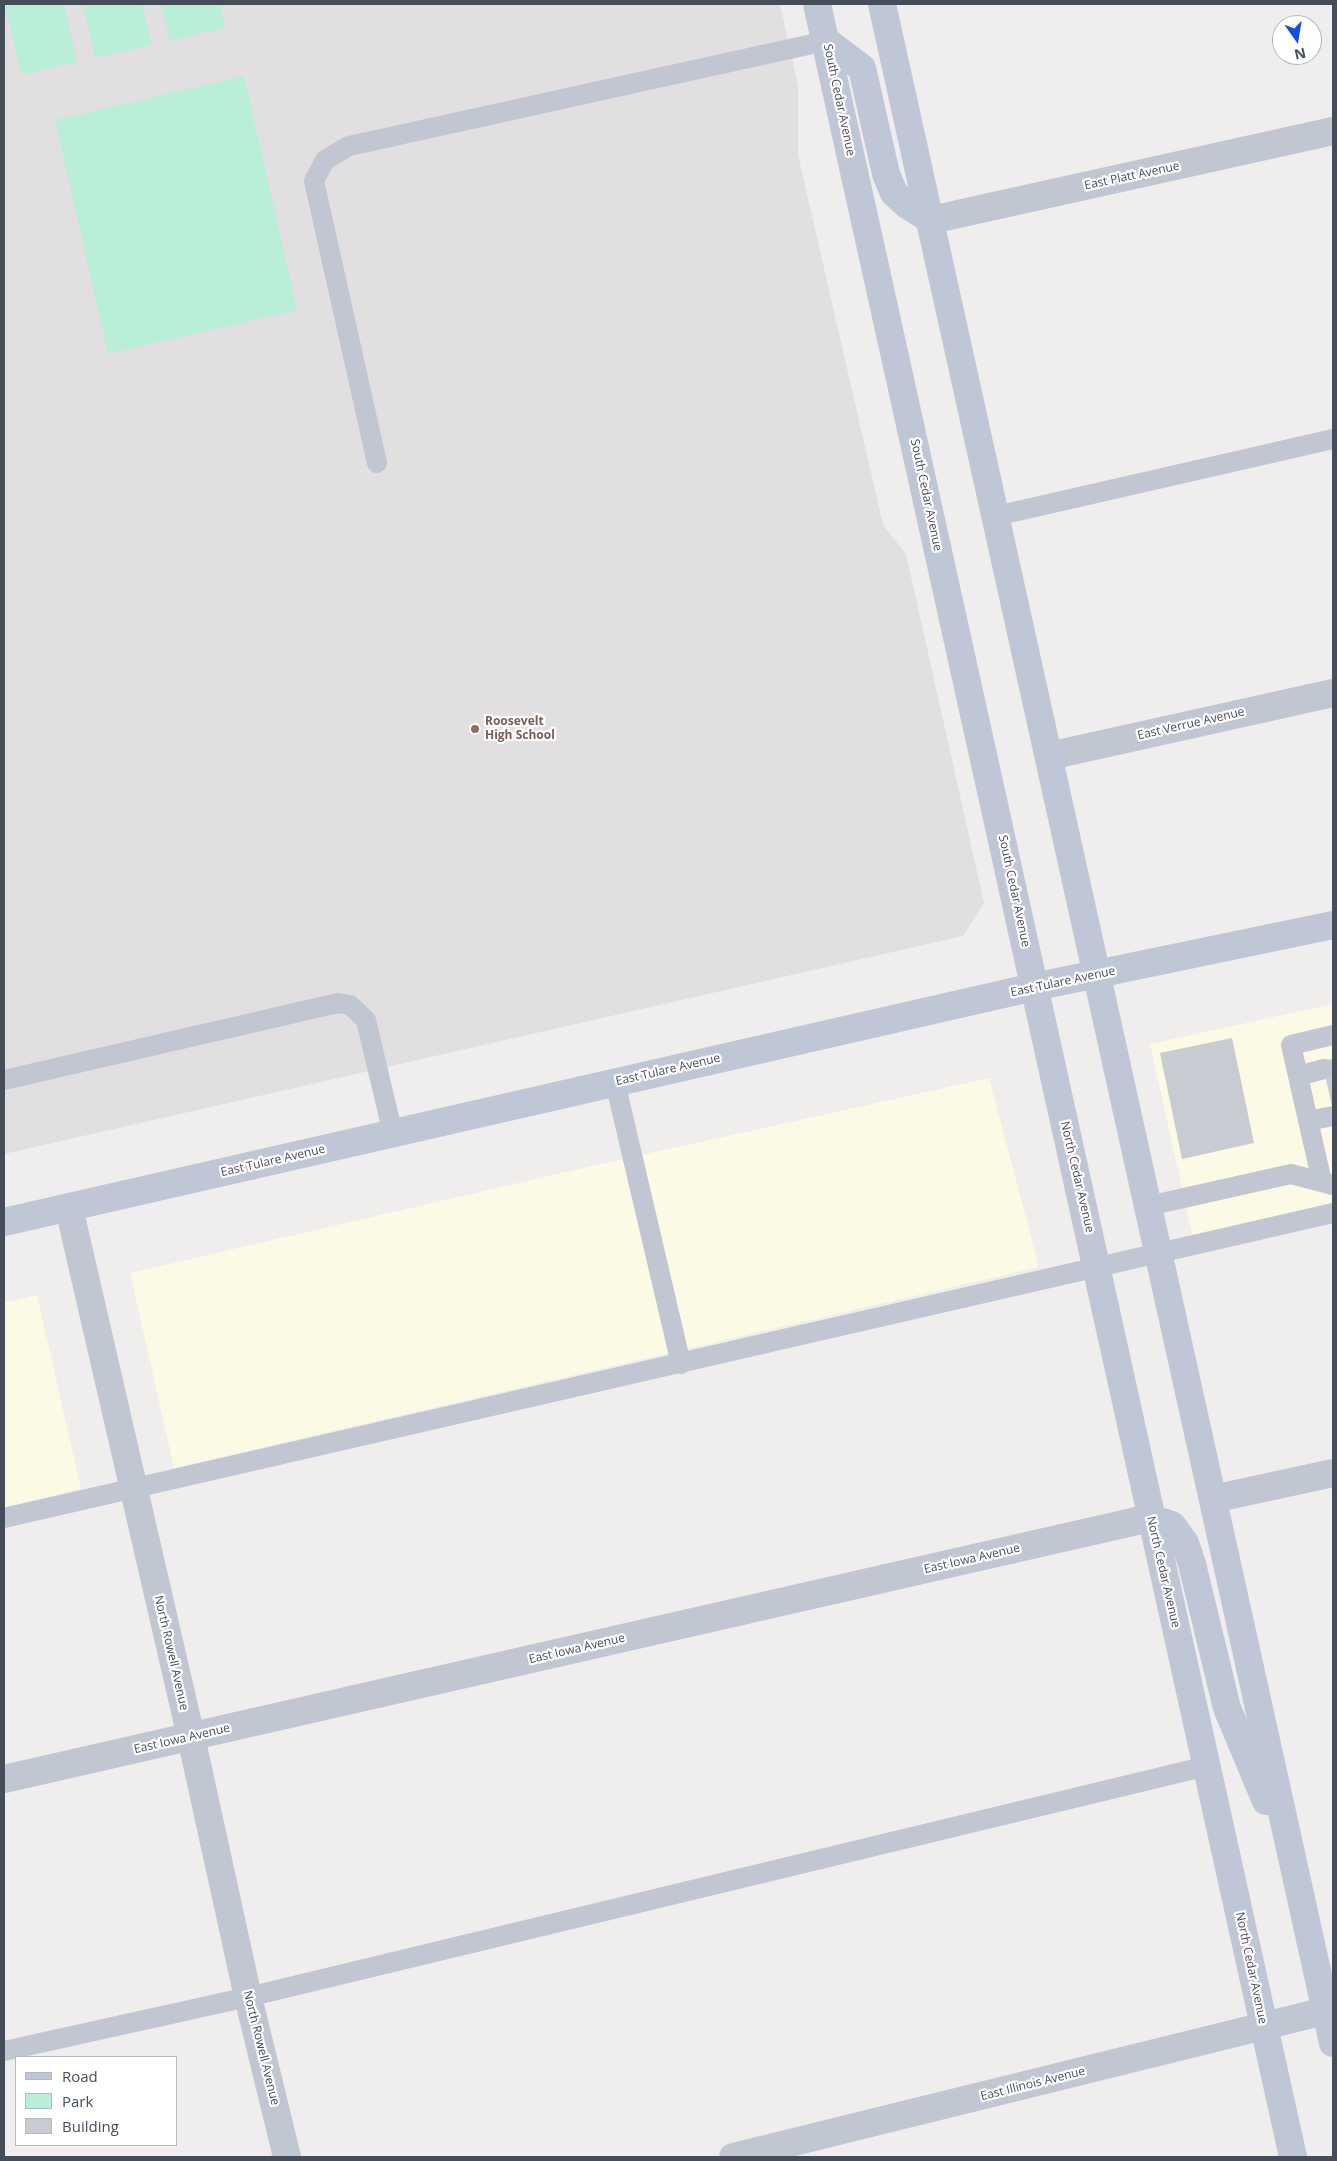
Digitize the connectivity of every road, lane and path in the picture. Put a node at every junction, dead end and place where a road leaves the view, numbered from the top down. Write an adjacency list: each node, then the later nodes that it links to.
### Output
1 (817, 4): 3 (main road, South Cedar Avenue)
2 (882, 4): 5 (main road)
3 (826, 41): 5 (main road); 7 (lane); 13 (main road, South Cedar Avenue)
4 (1333, 131): 5 (street, East Platt Avenue)
5 (931, 220): 8 (main road)
6 (1333, 439): 8 (lane)
7 (377, 463)
8 (996, 516): 10 (main road)
9 (1333, 693): 10 (street, East Verrue Avenue)
10 (1049, 756): 12 (main road)
11 (1333, 925): 12 (main road, East Tulare Avenue)
12 (1098, 974): 13 (main road, East Tulare Avenue); 24 (main road)
13 (1034, 987): 18 (main road, East Tulare Avenue); 29 (main road, North Cedar Avenue)
14 (1333, 1035): 16 (lane)
15 (1324, 1069): 16 (lane)
16 (1298, 1076): 20 (lane)
17 (4, 1080): 21 (lane)
18 (615, 1082): 21 (main road, East Tulare Avenue); 30 (lane)
19 (1333, 1116): 20 (lane)
20 (1308, 1121): 22 (lane)
21 (393, 1134): 25 (main road, East Tulare Avenue)
22 (1324, 1150): 23 (lane)
23 (1328, 1184): 24 (lane)
24 (1148, 1206): 28 (main road)
25 (69, 1208): 27 (main road, East Tulare Avenue); 32 (street, North Rowell Avenue)
26 (1333, 1213): 28 (lane)
27 (4, 1222)
28 (1158, 1253): 29 (lane); 33 (main road)
29 (1097, 1268): 30 (lane); 35 (main road, North Cedar Avenue)
30 (681, 1364): 32 (lane)
31 (1333, 1473): 33 (street)
32 (132, 1488): 34 (lane); 36 (street, North Rowell Avenue)
33 (1213, 1500): 39 (main road)
34 (4, 1518)
35 (1150, 1518): 36 (street, East Iowa Avenue); 37 (main road, North Cedar Avenue); 39 (main road)
36 (191, 1736): 38 (street, East Iowa Avenue); 40 (street, North Rowell Avenue)
37 (1207, 1766): 40 (lane); 42 (main road, North Cedar Avenue)
38 (4, 1779)
39 (1293, 1867): 41 (main road)
40 (248, 1997): 44 (lane); 46 (street, North Rowell Avenue)
41 (1330, 2010): 42 (street, East Illinois Avenue); 43 (main road)
42 (1264, 2026): 45 (street, East Illinois Avenue); 48 (main road, North Cedar Avenue)
43 (1333, 2043)
44 (4, 2052)
45 (820, 2148): 47 (street, East Illinois Avenue)
46 (288, 2157)
47 (733, 2157)
48 (1293, 2157)

